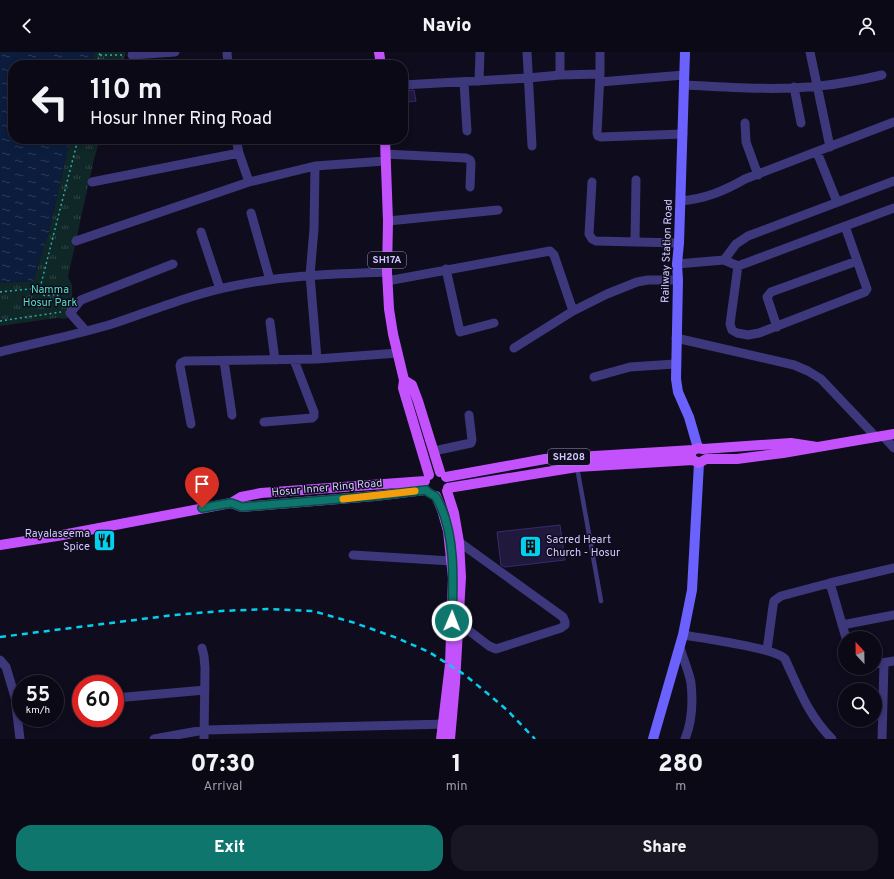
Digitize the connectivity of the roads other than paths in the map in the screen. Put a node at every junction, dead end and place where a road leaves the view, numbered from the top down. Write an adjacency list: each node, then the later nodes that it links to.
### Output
1 (175, 52): 8 (street)
2 (480, 52): 14 (street)
3 (526, 52): 11 (street)
4 (560, 52): 9 (street)
5 (600, 52): 12 (street)
6 (685, 52): 13 (main road, Railway Station Road)
7 (810, 52): 17 (street)
8 (132, 55)
9 (560, 74): 11 (street); 12 (street)
10 (882, 75): 17 (street)
11 (528, 78): 14 (street); 26 (street)
12 (600, 78): 13 (street); 23 (street)
13 (684, 80): 18 (street); 23 (main road, Railway Station Road)
14 (479, 81): 15 (street)
15 (464, 82): 16 (street); 22 (street)
16 (408, 85)
17 (817, 86): 18 (street); 27 (street)
18 (794, 88): 21 (street)
19 (894, 122): 27 (street)
20 (745, 123): 32 (street)
21 (801, 123)
22 (468, 131)
23 (683, 134): 39 (main road, Railway Station Road)
24 (237, 144): 28 (street)
25 (385, 144): 30 (main road, SH17A)
26 (532, 146)
27 (830, 147): 29 (street)
28 (238, 152): 35 (street); 36 (street)
29 (817, 152): 32 (street); 40 (street)
30 (385, 158): 31 (street); 38 (street); 44 (main road, SH17A)
31 (315, 166): 36 (street); 56 (street)
32 (758, 175): 39 (street)
33 (636, 180): 48 (street)
34 (894, 181): 40 (street)
35 (92, 182)
36 (249, 182): 47 (street)
37 (592, 182): 48 (street)
38 (470, 186)
39 (680, 202): 49 (main road, Railway Station Road)
40 (837, 202): 50 (street)
41 (894, 208): 45 (street)
42 (498, 210): 44 (street)
43 (251, 213): 58 (street)
44 (388, 221): 57 (main road, SH17A)
45 (844, 226): 51 (street); 54 (street)
46 (202, 232): 60 (street)
47 (76, 241)
48 (634, 242): 49 (street)
49 (679, 242): 53 (main road, Railway Station Road)
50 (724, 260): 53 (street); 54 (street)
51 (857, 261): 64 (street); 64 (street)
52 (172, 264): 65 (street)
53 (677, 264): 59 (main road, Railway Station Road)
54 (738, 266): 64 (street)
55 (446, 269): 57 (street); 61 (street); 63 (street)
56 (310, 275): 57 (street); 58 (street); 70 (street)
57 (387, 276): 69 (main road, SH17A)
58 (270, 280): 60 (street)
59 (678, 280): 61 (street); 66 (main road, Railway Station Road)
60 (220, 289): 65 (street)
61 (573, 310): 67 (street)
62 (270, 322): 72 (street)
63 (494, 323)
64 (777, 327)
65 (86, 330): 68 (street)
66 (676, 338): 74 (main road, Railway Station Road); 82 (street)
67 (514, 348)
68 (0, 352)
69 (398, 353): 70 (street); 76 (main road, SH17A)
70 (317, 359): 73 (street)
71 (224, 360): 72 (street); 77 (street); 80 (street)
72 (276, 360): 73 (street)
73 (294, 360): 79 (street)
74 (676, 364): 75 (street); 85 (main road, Railway Station Road)
75 (594, 377)
76 (404, 380): 84 (main road, SH17A); 88 (main road, SH17A)
77 (232, 415)
78 (469, 415): 84 (street)
79 (264, 422)
80 (191, 424)
81 (894, 434): 82 (main road, SH208)
82 (879, 437): 83 (street); 85 (main road, SH208)
83 (894, 448)
84 (434, 451): 87 (main road, SH17A)
85 (699, 455): 86 (main road, SH208); 87 (main road, SH208); 102 (main road, Railway Station Road)
86 (577, 467): 89 (main road, SH208); 97 (lane)
87 (443, 474): 88 (main road); 89 (main road, SH17A)
88 (426, 482): 90 (main road); 92 (main road, Hosur Inner Ring Road)
89 (448, 489): 90 (main road); 91 (main road, SH17A)
90 (436, 496): 94 (main road, SH17A)
91 (460, 542): 99 (main road, SH17A); 99 (street)
92 (0, 544)
93 (353, 555): 94 (street)
94 (452, 561): 112 (main road, SH17A)
95 (894, 568): 96 (street)
96 (830, 582): 100 (street); 105 (street)
97 (600, 601)
98 (894, 615): 100 (street)
99 (459, 622): 112 (main road, SH17A)
100 (842, 625): 101 (street)
101 (844, 631)
102 (683, 634): 103 (main road, Railway Station Road); 105 (street)
103 (680, 647): 118 (main road, Railway Station Road); 119 (street)
104 (202, 648): 110 (street)
105 (767, 650): 120 (street)
106 (0, 660): 114 (street)
107 (894, 661): 108 (street)
108 (882, 663)
109 (879, 675): 121 (street)
110 (204, 690): 111 (street); 113 (street)
111 (124, 697)
112 (447, 724): 113 (street); 116 (main road, SH17A); 117 (main road, SH17A)
113 (204, 735): 115 (street)
114 (20, 739)
115 (154, 739)
116 (441, 739)
117 (450, 739)
118 (653, 739)
119 (685, 739)
120 (832, 739)
121 (882, 739)

